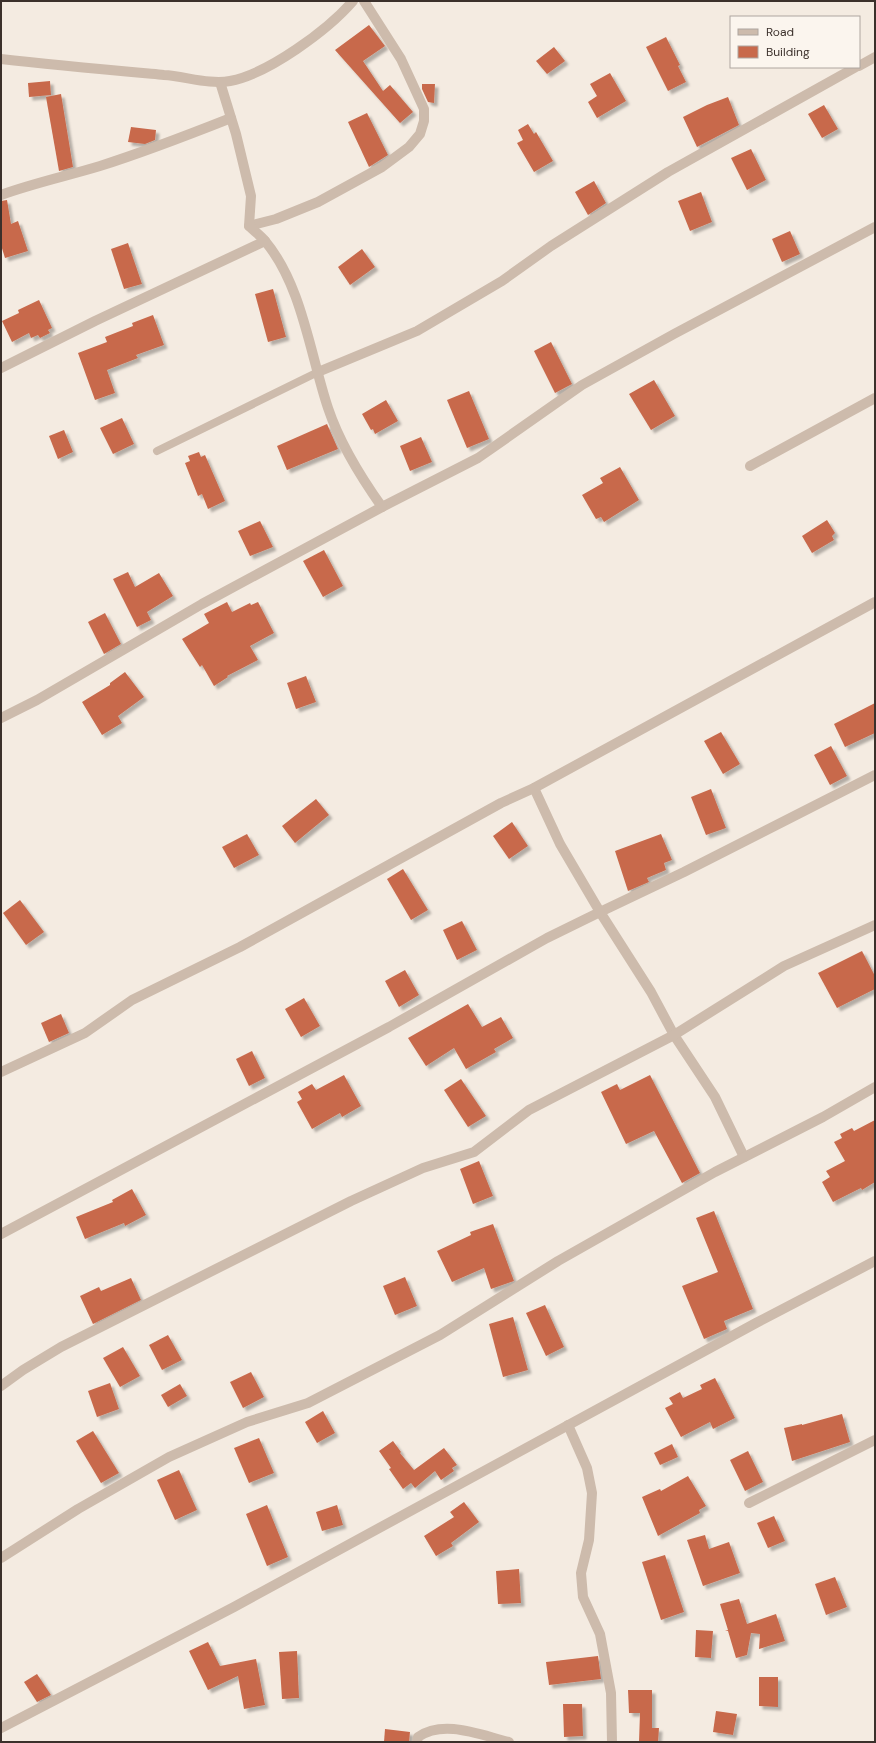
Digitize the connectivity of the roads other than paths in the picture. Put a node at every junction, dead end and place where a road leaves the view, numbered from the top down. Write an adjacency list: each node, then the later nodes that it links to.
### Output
1 (353, 1): 7 (street)
2 (364, 1): 10 (street)
3 (875, 57): 5 (street)
4 (1, 59): 7 (street)
5 (860, 65)
6 (854, 68): 14 (street)
7 (220, 82): 8 (street)
8 (231, 118): 9 (street); 10 (street)
9 (1, 195)
10 (249, 226): 12 (street)
11 (875, 227): 18 (street)
12 (265, 241): 13 (street); 14 (street)
13 (1, 368)
14 (318, 372): 16 (lane); 18 (street)
15 (875, 398): 17 (street)
16 (158, 451)
17 (750, 466)
18 (382, 507): 20 (street)
19 (875, 602): 22 (street)
20 (1, 718)
21 (875, 775): 23 (street)
22 (534, 788): 23 (street); 26 (street)
23 (600, 912): 25 (street); 29 (street)
24 (875, 925): 25 (street)
25 (674, 1035): 28 (street); 31 (street)
26 (1, 1072)
27 (875, 1087): 28 (street)
28 (744, 1157): 35 (street)
29 (1, 1234)
30 (875, 1261): 32 (street)
31 (1, 1386)
32 (568, 1425): 36 (street); 39 (street)
33 (875, 1440): 34 (street)
34 (749, 1503)
35 (1, 1558)
36 (1, 1728)
37 (417, 1742): 38 (street)
38 (509, 1742)
39 (612, 1742)

